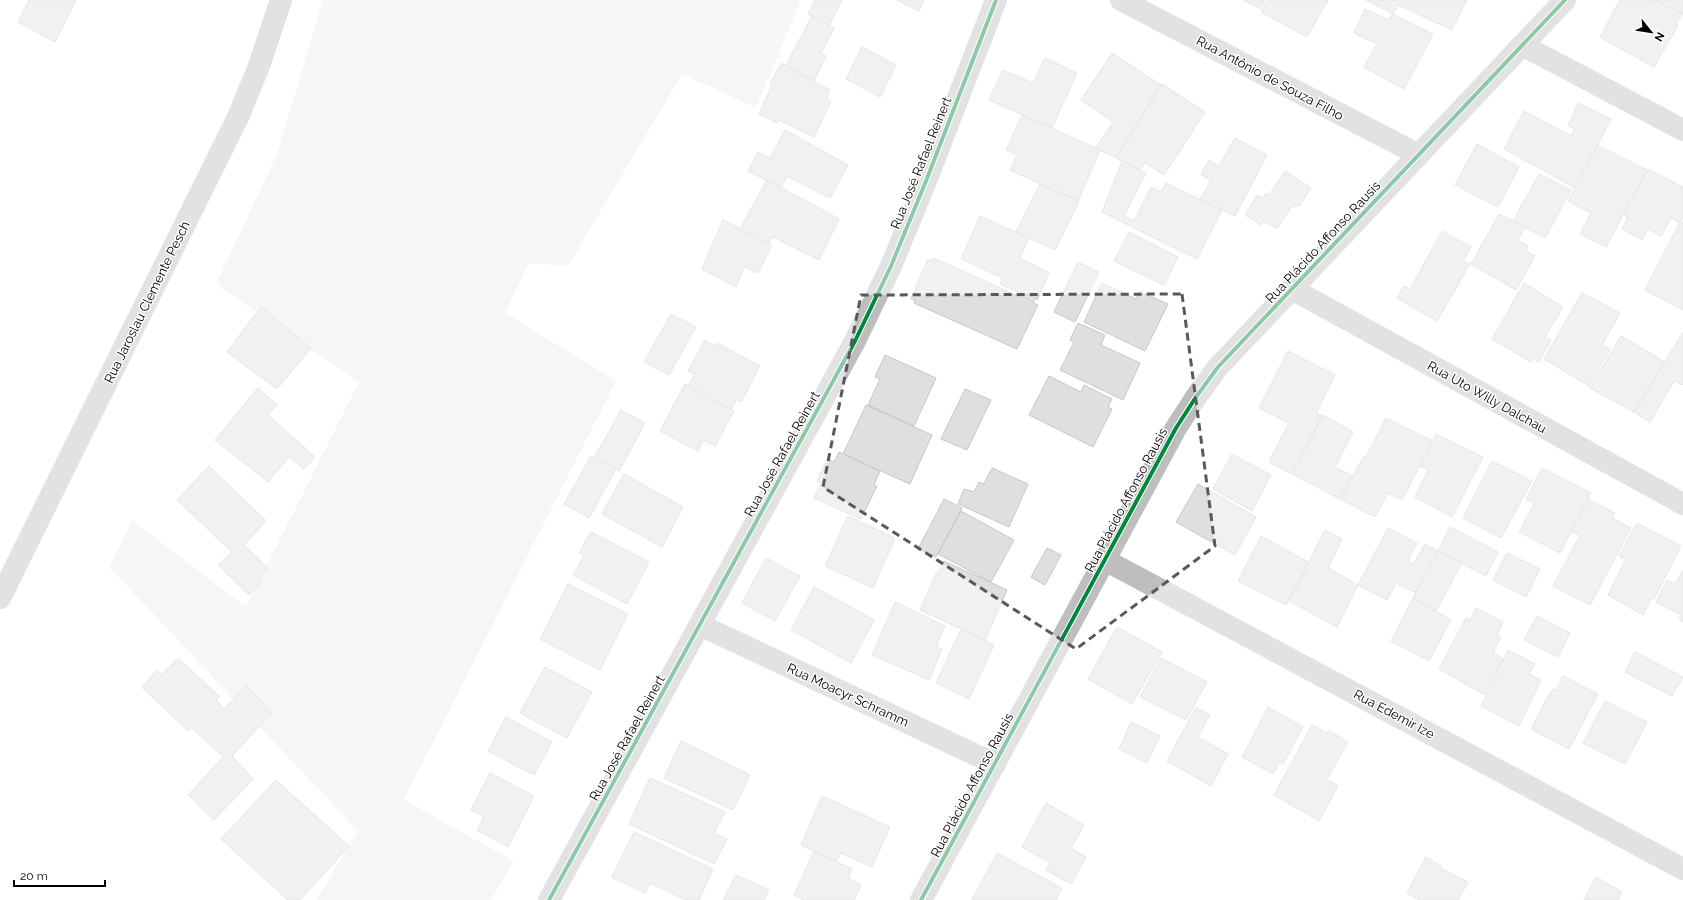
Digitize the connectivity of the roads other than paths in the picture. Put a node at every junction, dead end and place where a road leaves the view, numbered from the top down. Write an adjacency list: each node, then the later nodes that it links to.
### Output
1 (281, 0): 11 (street, Rua Jaroslau Clemente Pesch)
2 (996, 0): 12 (street, Rua José Rafael Reinert)
3 (1121, 0): 7 (street, Rua Antônio de Souza Filho)
4 (1565, 0): 5 (street, Rua Plácido Affonso Rausis)
5 (1522, 45): 6 (street); 7 (street, Rua Plácido Affonso Rausis)
6 (1683, 130)
7 (1419, 155): 8 (street, Rua Plácido Affonso Rausis)
8 (1292, 289): 9 (street, Rua Uto Willy Dalchau); 10 (street, Rua Plácido Affonso Rausis)
9 (1683, 504)
10 (1105, 560): 13 (street, Rua Plácido Affonso Rausis); 14 (street, Rua Edemir Ize)
11 (0, 598)
12 (700, 625): 13 (street, Rua Moacyr Schramm); 15 (street, Rua José Rafael Reinert)
13 (995, 764): 16 (street, Rua Plácido Affonso Rausis)
14 (1683, 869)
15 (549, 900)
16 (922, 900)

